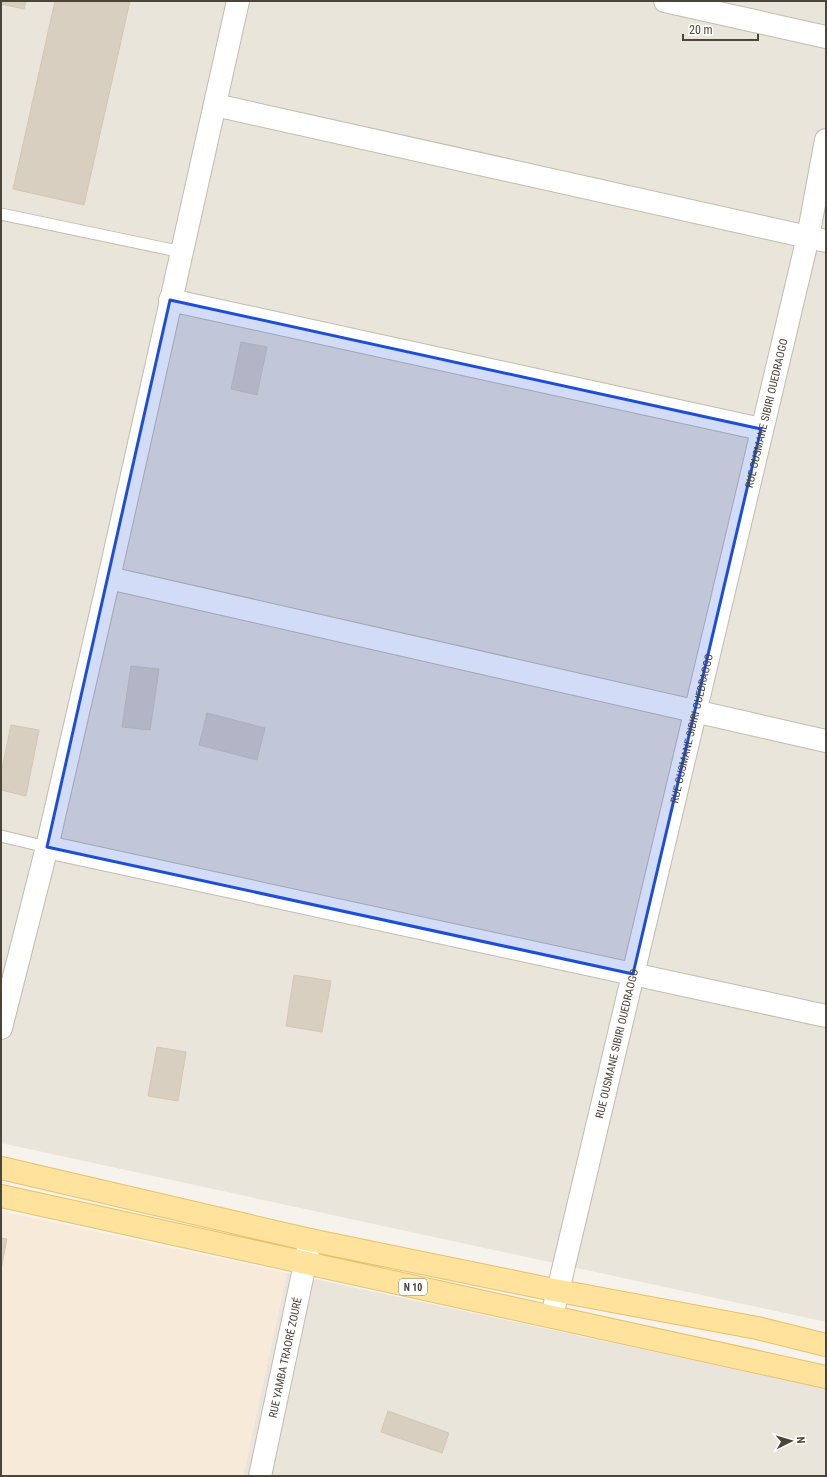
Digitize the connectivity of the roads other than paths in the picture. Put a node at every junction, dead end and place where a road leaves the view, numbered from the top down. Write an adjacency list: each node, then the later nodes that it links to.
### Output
1 (238, 1): 4 (street)
2 (665, 1): 3 (street)
3 (826, 37)
4 (216, 105): 7 (street); 8 (street)
5 (826, 140): 7 (street, RUE OUSMANE SIBIRI OUEDRAOGO)
6 (1, 214): 8 (lane)
7 (817, 239): 10 (street, RUE OUSMANE SIBIRI OUEDRAOGO)
8 (182, 252): 9 (street)
9 (170, 300): 10 (street); 11 (street)
10 (761, 429): 12 (street, RUE OUSMANE SIBIRI OUEDRAOGO)
11 (109, 578): 12 (street); 15 (street)
12 (695, 711): 13 (street); 16 (street, RUE OUSMANE SIBIRI OUEDRAOGO)
13 (826, 741)
14 (1, 836): 15 (lane)
15 (47, 847): 16 (street); 18 (street)
16 (633, 974): 17 (street); 23 (street, RUE OUSMANE SIBIRI OUEDRAOGO)
17 (826, 1016)
18 (1, 1028)
19 (1, 1168): 21 (main road, N 10)
20 (1, 1196): 22 (main road, N 10)
21 (310, 1240): 22 (street, RUE YAMBA TRAORÉ ZOURÉ); 23 (main road, N 10)
22 (305, 1264): 24 (main road, N 10); 27 (street, RUE YAMBA TRAORÉ ZOURÉ)
23 (559, 1291): 24 (street, RUE OUSMANE SIBIRI OUEDRAOGO); 25 (main road, N 10)
24 (552, 1316): 26 (main road, N 10)
25 (826, 1345)
26 (826, 1377)
27 (260, 1476)

